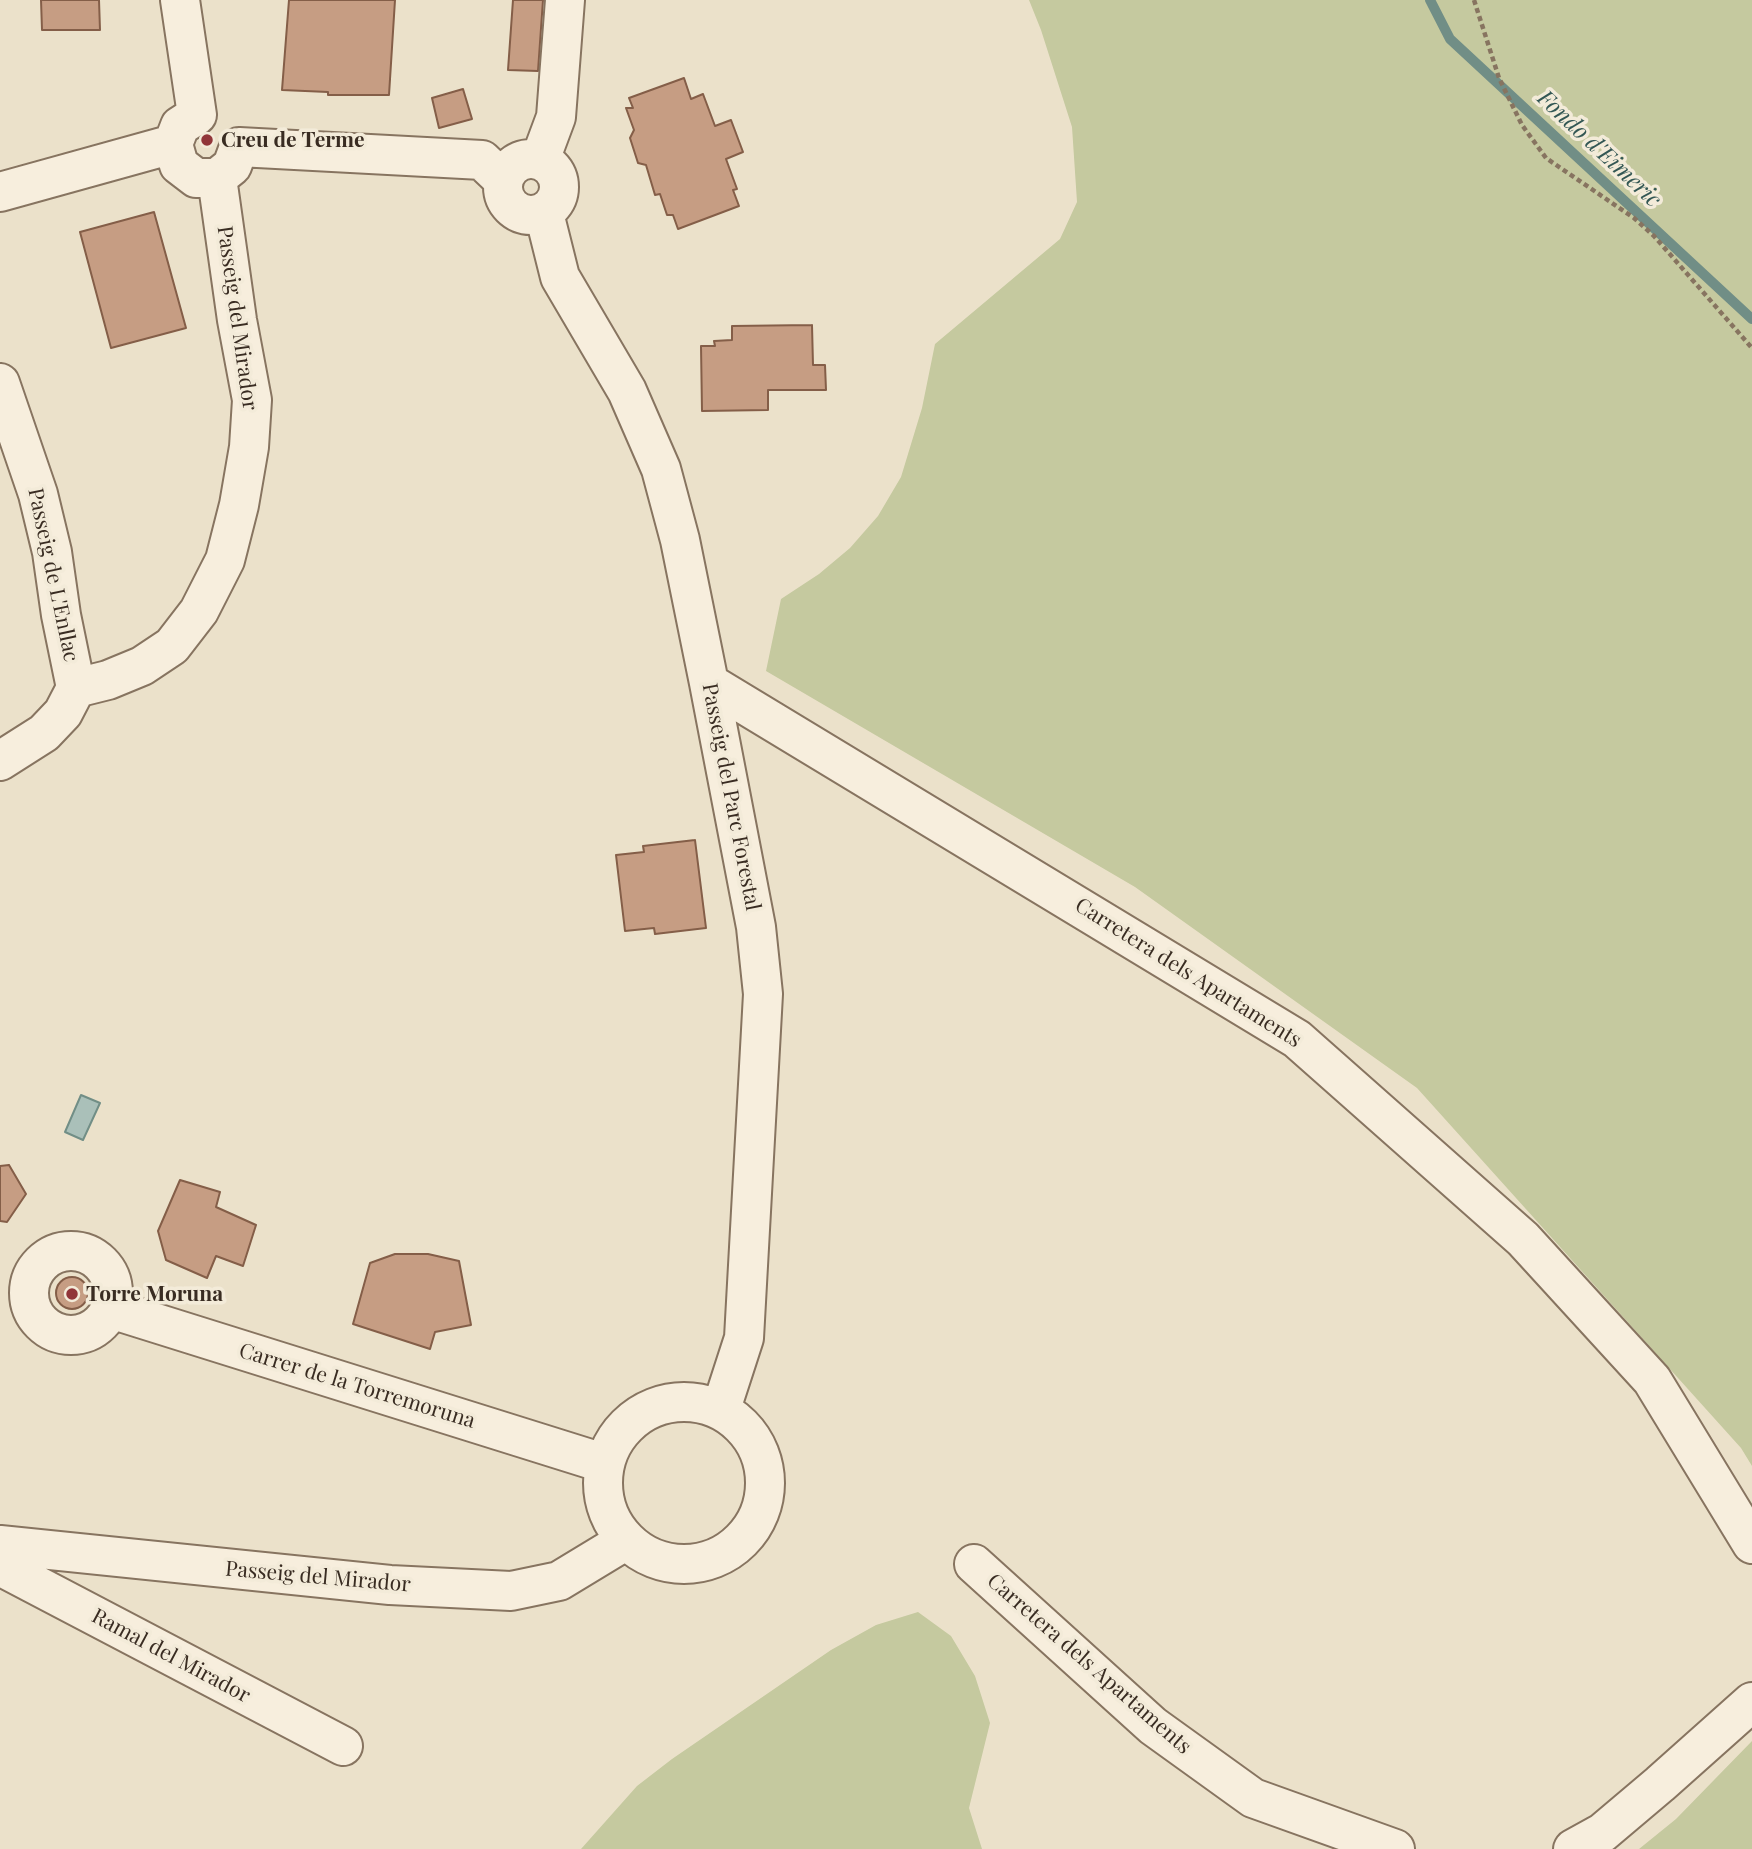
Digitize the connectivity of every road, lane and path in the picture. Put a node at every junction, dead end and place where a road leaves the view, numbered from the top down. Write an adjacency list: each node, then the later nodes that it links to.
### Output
1 (180, 0): 4 (street)
2 (565, 0): 5 (street)
3 (1474, 0): 10 (path)
4 (173, 144): 6 (street); 8 (street)
5 (540, 160): 7 (street); 9 (street)
6 (217, 178): 7 (street); 13 (street, Passeig del Mirador)
7 (503, 180): 9 (street)
8 (0, 192)
9 (544, 213): 12 (street, Passeig del Parc Forestal)
10 (1752, 348)
11 (0, 383): 13 (street, Passeig de L'Enllac)
12 (709, 683): 16 (street, Passeig del Parc Forestal); 19 (street, Carretera dels Apartaments)
13 (76, 688): 14 (street)
14 (0, 761)
15 (111, 1309): 17 (street, Carrer de la Torremoruna)
16 (722, 1409): 17 (street); 18 (street)
17 (603, 1463): 18 (street)
18 (625, 1541): 20 (street, Passeig del Mirador)
19 (1752, 1544)
20 (0, 1545)
21 (974, 1564): 25 (street, Carretera dels Apartaments)
22 (0, 1566): 24 (street, Ramal del Mirador)
23 (1752, 1702): 26 (street)
24 (343, 1746)
25 (1395, 1849)
26 (1573, 1849)

